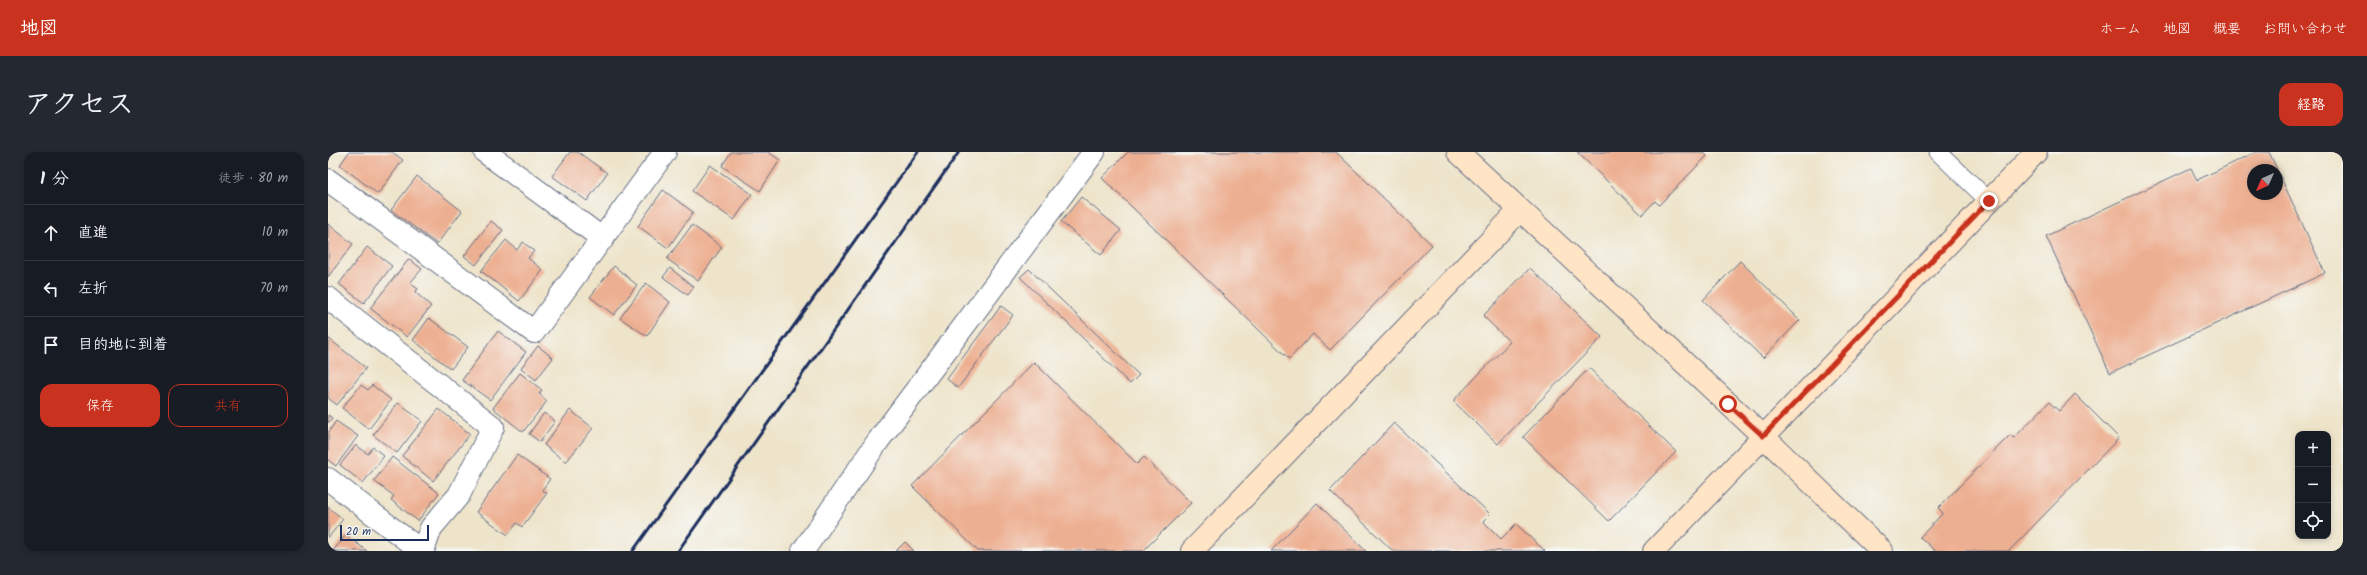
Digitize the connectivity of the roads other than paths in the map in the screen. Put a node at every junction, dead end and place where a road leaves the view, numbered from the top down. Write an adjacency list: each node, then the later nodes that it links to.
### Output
1 (485, 152): 10 (street)
2 (665, 152): 10 (street)
3 (1094, 152): 15 (street)
4 (1458, 152): 9 (street)
5 (1938, 152): 8 (lane)
6 (2036, 152): 8 (street)
7 (328, 180): 10 (street)
8 (1989, 201): 12 (street)
9 (1519, 211): 12 (street); 16 (street)
10 (603, 239)
11 (328, 298): 14 (street)
12 (1763, 436): 17 (street); 18 (street)
13 (328, 479): 14 (street)
14 (422, 551)
15 (803, 551)
16 (1192, 551)
17 (1654, 551)
18 (1882, 551)

